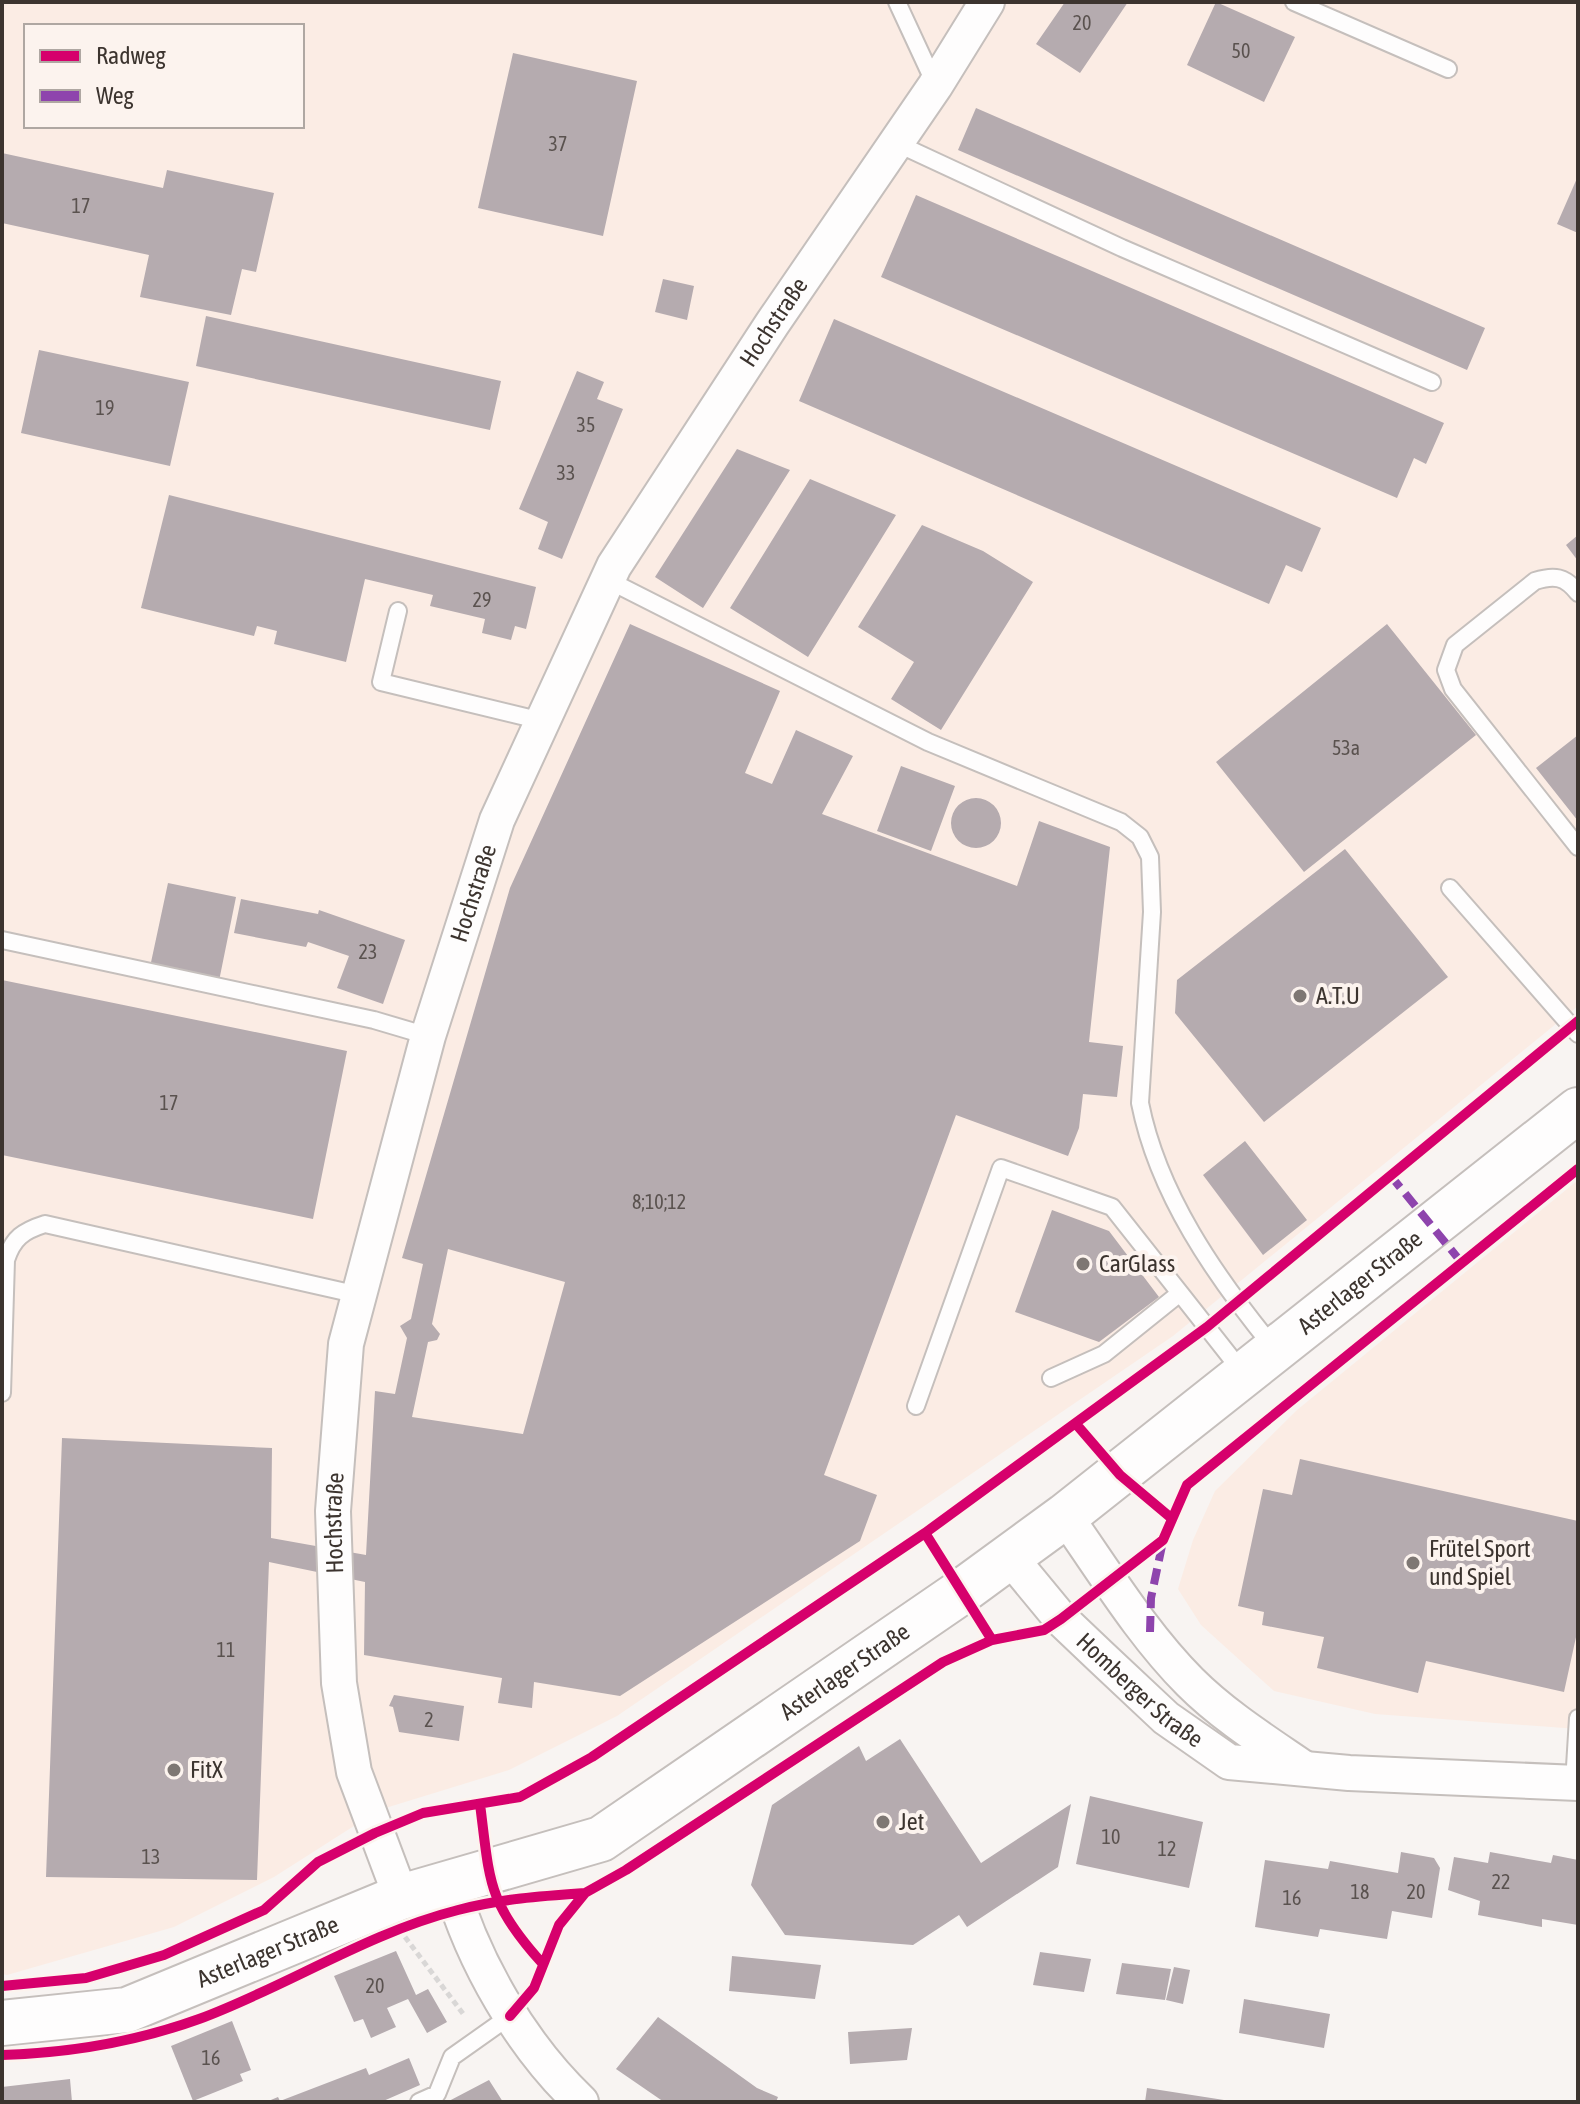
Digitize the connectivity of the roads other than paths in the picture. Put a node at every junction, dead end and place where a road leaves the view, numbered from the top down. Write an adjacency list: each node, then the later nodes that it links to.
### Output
1 (897, 2): 5 (lane)
2 (987, 2): 5 (street, Hochstraße)
3 (1294, 2): 4 (lane)
4 (1448, 69)
5 (935, 86): 6 (street, Hochstraße)
6 (896, 143): 7 (lane); 8 (street, Hochstraße)
7 (1432, 382)
8 (608, 580): 11 (street, Hochstraße); 20 (lane)
9 (1578, 593): 12 (lane)
10 (398, 611): 11 (lane)
11 (542, 721): 16 (street, Hochstraße)
12 (1578, 847)
13 (1450, 888): 15 (lane)
14 (2, 940): 16 (lane)
15 (1578, 1034)
16 (428, 1036): 19 (street, Hochstraße)
17 (1578, 1110): 20 (main road, Asterlager Straße)
18 (1180, 1293): 20 (lane); 21 (lane); 23 (lane)
19 (359, 1295): 22 (lane); 30 (street, Hochstraße)
20 (1260, 1362): 24 (main road, Asterlager Straße)
21 (1051, 1378)
22 (2, 1393)
23 (916, 1406)
24 (1065, 1516): 25 (main road, Asterlager Straße); 27 (street, Homberger Straße)
25 (1009, 1556): 27 (street, Homberger Straße); 29 (main road, Asterlager Straße)
26 (1578, 1718): 28 (lane)
27 (1302, 1767): 28 (street, Homberger Straße)
28 (1576, 1783)
29 (454, 1896): 30 (main road, Asterlager Straße); 31 (street)
30 (400, 1913): 32 (main road, Asterlager Straße)
31 (510, 2016): 33 (lane); 34 (street)
32 (2, 2023)
33 (419, 2102)
34 (581, 2102)

